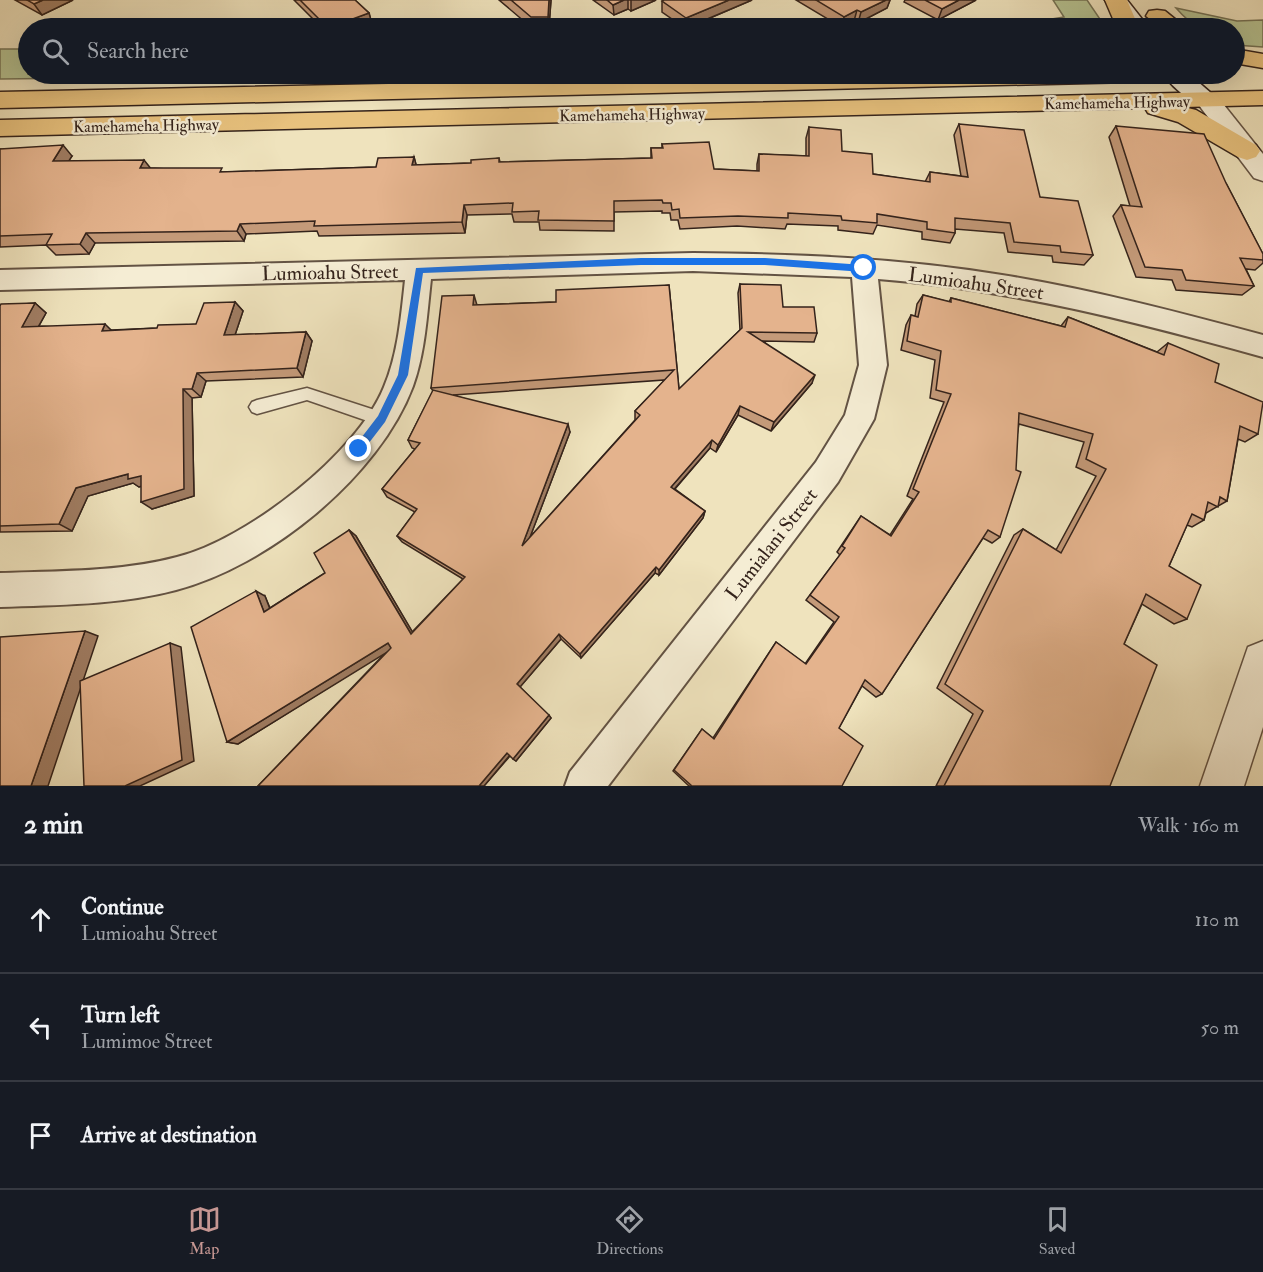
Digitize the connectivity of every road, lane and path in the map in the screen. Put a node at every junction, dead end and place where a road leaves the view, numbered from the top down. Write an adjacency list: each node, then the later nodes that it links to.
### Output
1 (1116, 0): 2 (main road); 3 (street)
2 (1124, 18)
3 (1130, 18)
4 (1245, 58): 5 (main road)
5 (1263, 61)
6 (1245, 72): 7 (main road)
7 (1263, 72)
8 (675, 84): 12 (main road, Kamehameha Highway)
9 (1187, 84): 13 (street)
10 (1199, 84): 13 (street)
11 (1263, 98): 13 (main road, Kamehameha Highway)
12 (0, 100)
13 (1207, 100): 14 (main road, Kamehameha Highway); 17 (street)
14 (1082, 103): 16 (main road, Kamehameha Highway); 17 (main road)
15 (1263, 108): 17 (main road)
16 (0, 128)
17 (1247, 151): 18 (street)
18 (1263, 171)
19 (864, 268): 20 (street, Lumioahu Street); 22 (street, Lumioahu Street); 27 (street, Lumialani Street)
20 (419, 270): 21 (street, Lumioahu Street); 24 (street)
21 (0, 280)
22 (1263, 346)
23 (257, 407): 24 (lane)
24 (382, 419): 25 (street)
25 (0, 591)
26 (1263, 662): 28 (street)
27 (584, 786)
28 (1222, 786)

